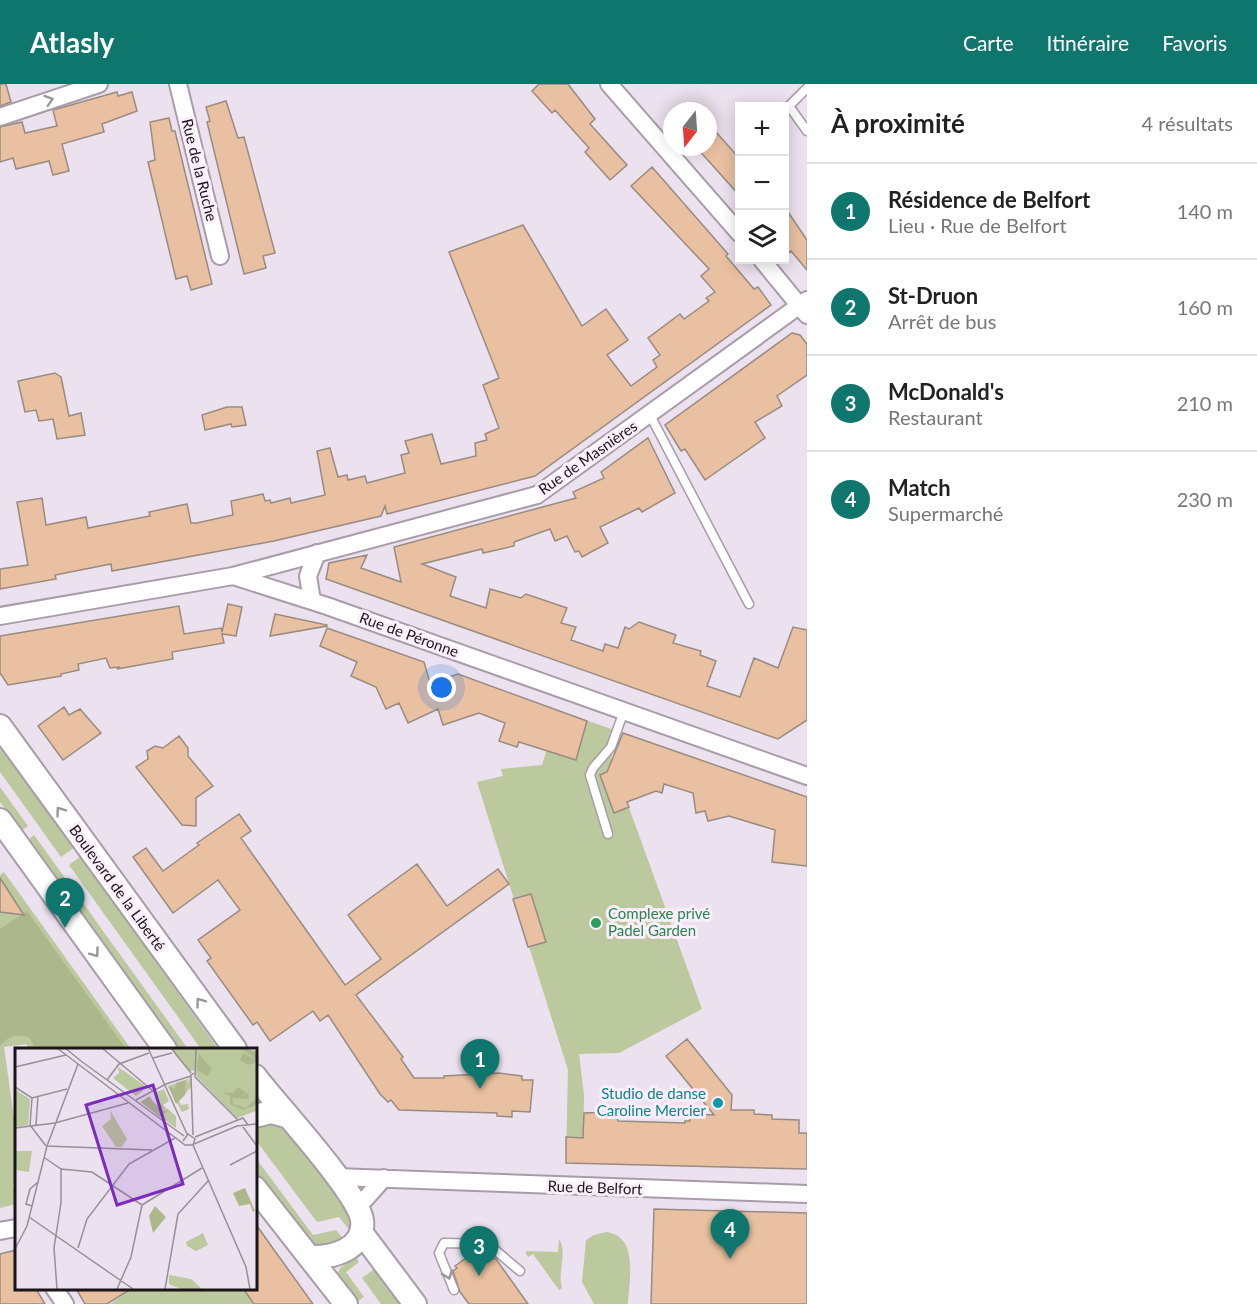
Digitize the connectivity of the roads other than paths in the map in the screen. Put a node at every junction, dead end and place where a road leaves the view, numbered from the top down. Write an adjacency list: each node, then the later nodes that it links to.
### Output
1 (99, 84): 5 (street, one-way to 1)
2 (178, 84): 8 (street, Rue de la Ruche)
3 (609, 84): 7 (street)
4 (807, 88): 6 (lane)
5 (0, 117)
6 (807, 131)
7 (735, 228)
8 (220, 256)
9 (766, 264): 10 (street)
10 (805, 307): 11 (street, Rue de Masnières)
11 (650, 415): 12 (street, Rue de Masnières); 15 (lane)
12 (317, 553): 13 (street, Rue de Masnières); 14 (street)
13 (232, 576): 14 (street, Rue de Péronne); 16 (street, Rue de Péronne)
14 (312, 601): 17 (street, Rue de Péronne)
15 (749, 604)
16 (0, 616)
17 (624, 711): 19 (street, Rue de Péronne); 21 (lane)
18 (0, 726): 23 (main road, Boulevard de la Liberté, one-way to 18)
19 (807, 776)
20 (0, 820): 22 (main road, one-way to 22)
21 (608, 834)
22 (164, 1048)
23 (233, 1048)
24 (256, 1077): 26 (main road)
25 (256, 1116): 26 (main road)
26 (289, 1117): 27 (main road)
27 (336, 1177): 28 (street, Rue de Belfort); 31 (main road)
28 (384, 1178): 30 (street, Rue de Belfort); 31 (street)
29 (256, 1189): 35 (main road)
30 (807, 1194)
31 (358, 1208): 34 (main road)
32 (15, 1228): 33 (street)
33 (0, 1231)
34 (361, 1232): 35 (main road); 41 (main road)
35 (309, 1257): 40 (main road)
36 (520, 1271): 38 (lane, one-way to 38)
37 (55, 1289): 39 (street)
38 (454, 1290)
39 (65, 1304)
40 (346, 1304)
41 (415, 1304)

